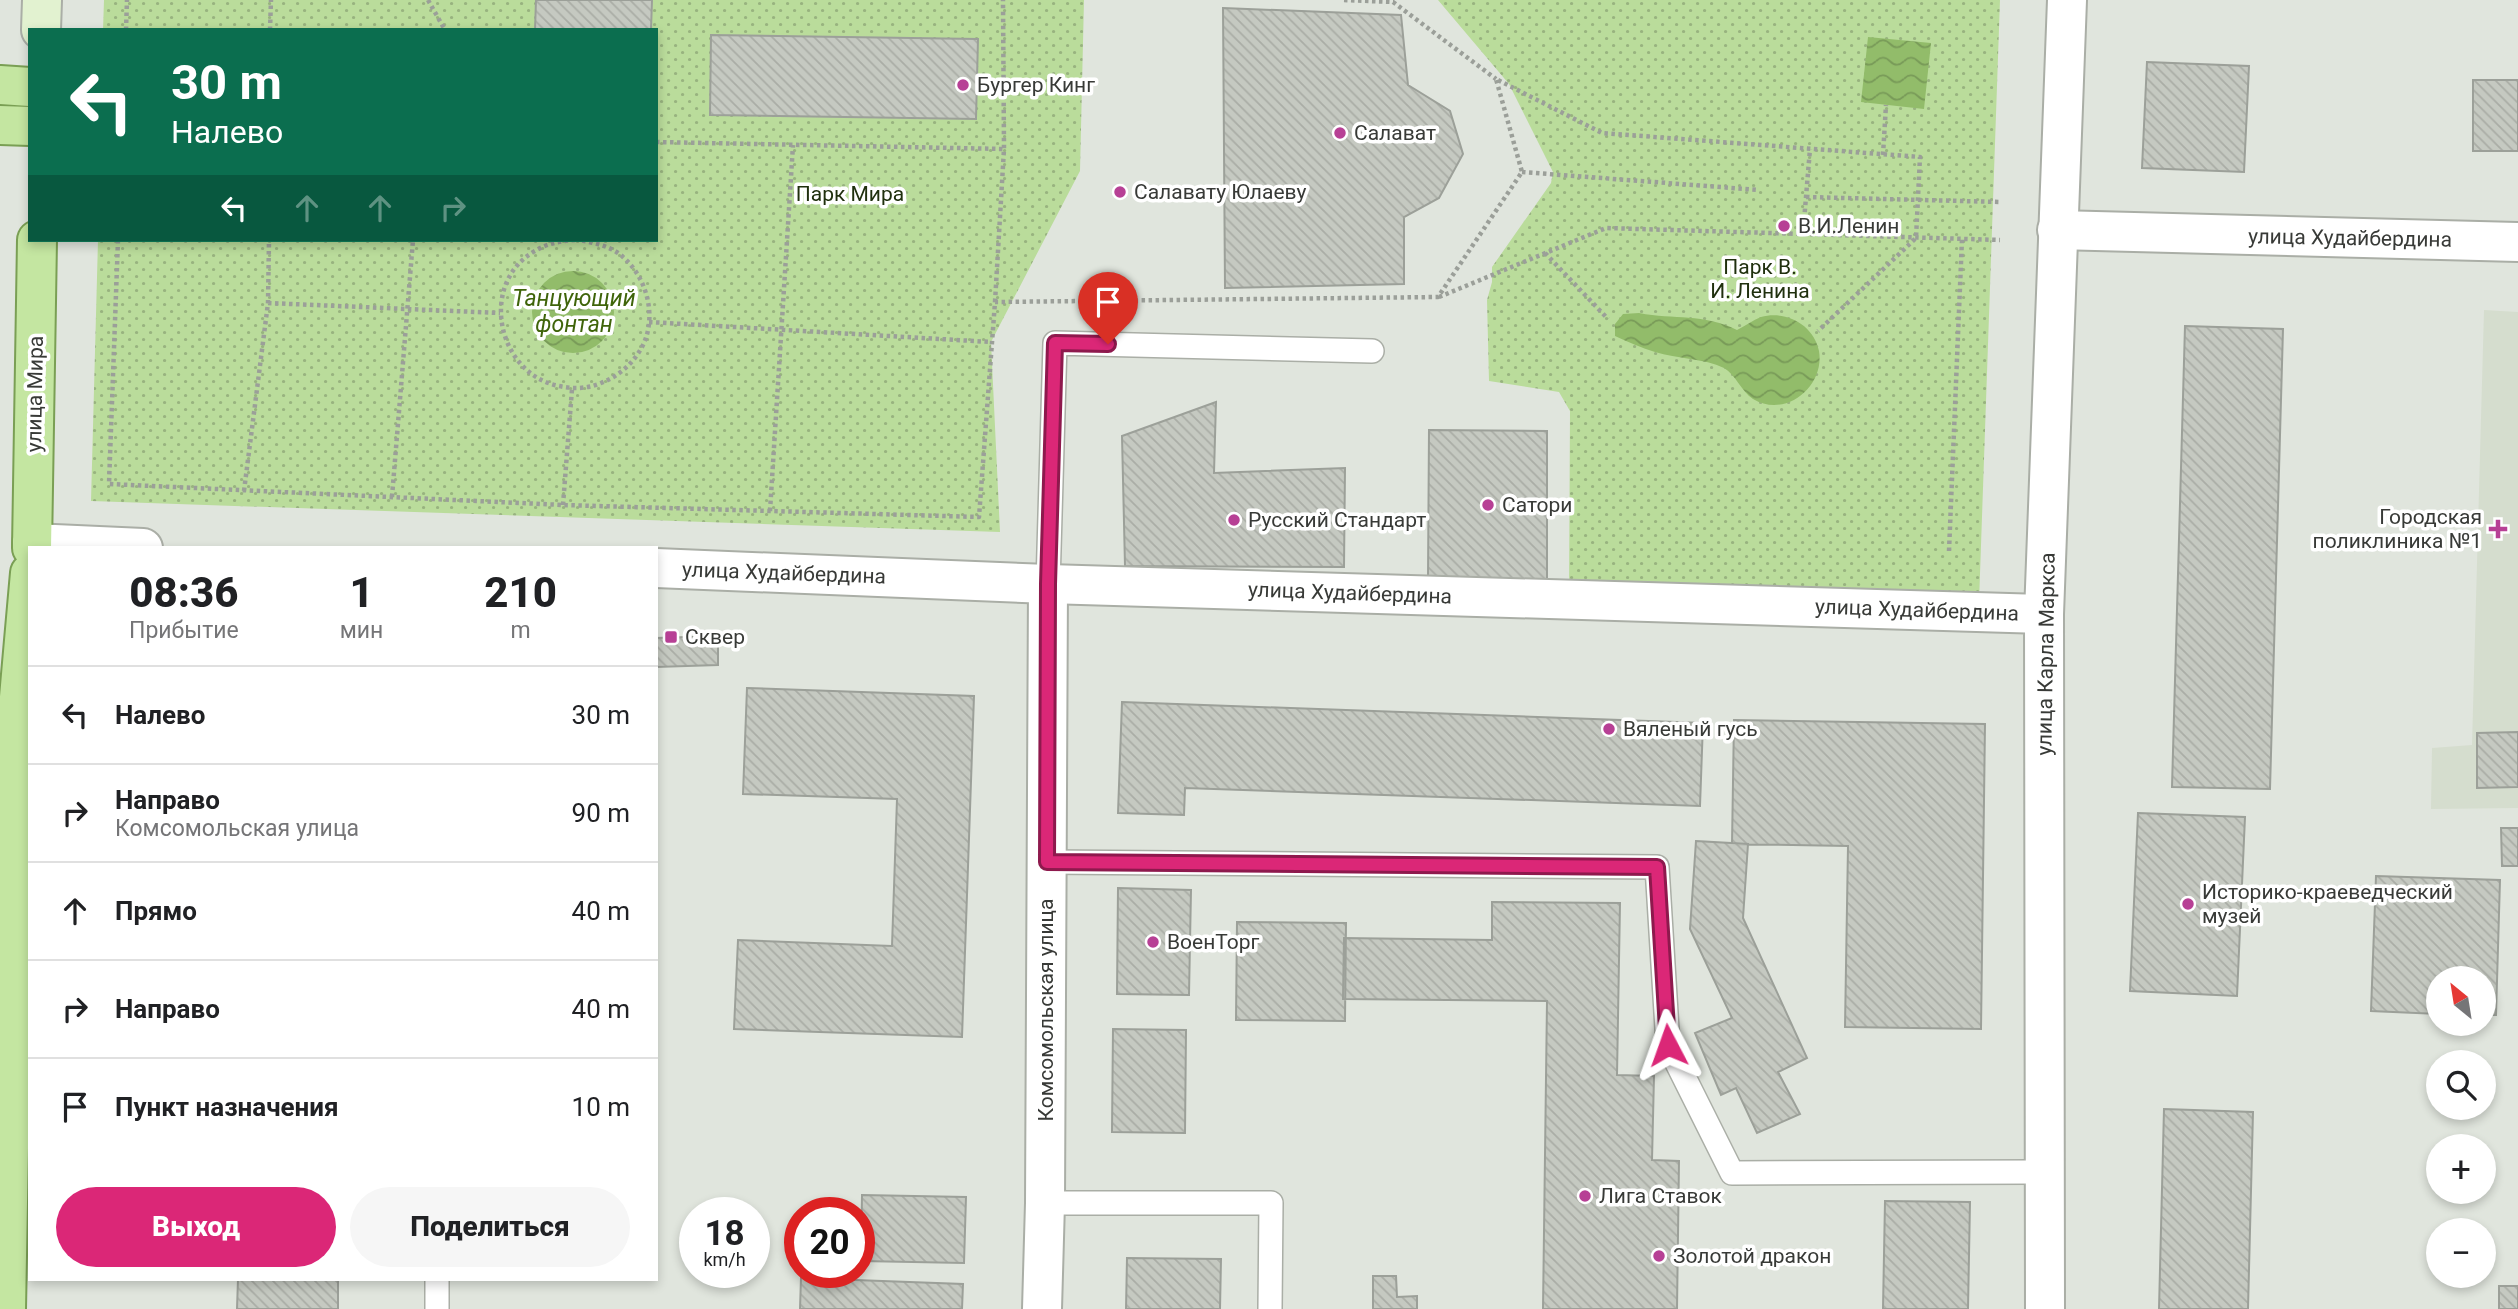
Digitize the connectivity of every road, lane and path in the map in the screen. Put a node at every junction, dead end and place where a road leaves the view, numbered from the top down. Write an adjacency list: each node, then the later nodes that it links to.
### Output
1 (42, 0): 8 (main road)
2 (127, 0): 9 (path)
3 (271, 0): 10 (path)
4 (428, 0): 11 (path)
5 (1003, 0): 20 (path)
6 (1344, 0): 12 (path)
7 (2067, 0): 28 (street, улица Карла Маркса)
8 (41, 28)
9 (126, 28)
10 (270, 28)
11 (444, 28)
12 (1496, 79): 21 (path); 23 (path)
13 (0, 85): 14 (main road)
14 (28, 87)
15 (1886, 105): 22 (path)
16 (0, 125): 17 (main road)
17 (28, 126)
18 (658, 142): 19 (path)
19 (793, 145): 20 (path); 48 (path)
20 (1004, 149): 42 (path)
21 (1810, 149): 22 (path); 25 (path)
22 (1883, 155): 26 (path)
23 (1522, 172): 24 (path); 41 (path)
24 (1759, 190)
25 (1806, 197): 26 (path); 29 (path)
26 (1918, 200): 27 (path); 30 (path)
27 (2001, 202)
28 (2057, 230): 39 (street, улица Худайбердина); 62 (street, улица Карла Маркса)
29 (1803, 233): 30 (path); 40 (path)
30 (1916, 238): 31 (path); 49 (path)
31 (1962, 239): 32 (path); 58 (path)
32 (2000, 240)
33 (37, 242): 57 (main road, улица Мира)
34 (118, 242): 53 (path)
35 (269, 242): 43 (path)
36 (414, 242): 44 (path)
37 (554, 242): 45 (path)
38 (587, 242): 47 (path)
39 (2518, 242)
40 (1545, 253): 41 (path); 46 (path)
41 (1438, 297): 42 (path)
42 (995, 302): 50 (path)
43 (268, 303): 44 (path); 53 (path)
44 (408, 309): 45 (path); 54 (path)
45 (500, 313): 52 (path)
46 (1608, 319)
47 (649, 322): 48 (path); 52 (path)
48 (781, 330): 50 (path); 56 (path)
49 (1818, 331)
50 (991, 342): 56 (path)
51 (1372, 351): 61 (lane)
52 (572, 388): 55 (path)
53 (244, 491): 54 (path)
54 (392, 497): 55 (path)
55 (563, 505): 56 (path)
56 (769, 511)
57 (31, 546)
58 (1949, 551)
59 (658, 568): 61 (street, улица Худайбердина)
60 (28, 577): 63 (main road, улица Мира)
61 (1048, 584): 62 (street, улица Худайбердина); 64 (street, Комсомольская улица)
62 (2044, 614): 66 (street, улица Карла Маркса)
63 (8, 720): 65 (main road, улица Мира)
64 (1047, 862): 66 (lane); 67 (street, Комсомольская улица)
65 (21, 1035): 69 (main road, улица Мира)
66 (2046, 1172): 73 (street, улица Карла Маркса)
67 (1045, 1203): 71 (street, Комсомольская улица); 72 (lane)
68 (437, 1281): 70 (lane)
69 (6, 1309)
70 (437, 1309)
71 (1042, 1309)
72 (1270, 1309)
73 (2045, 1309)

